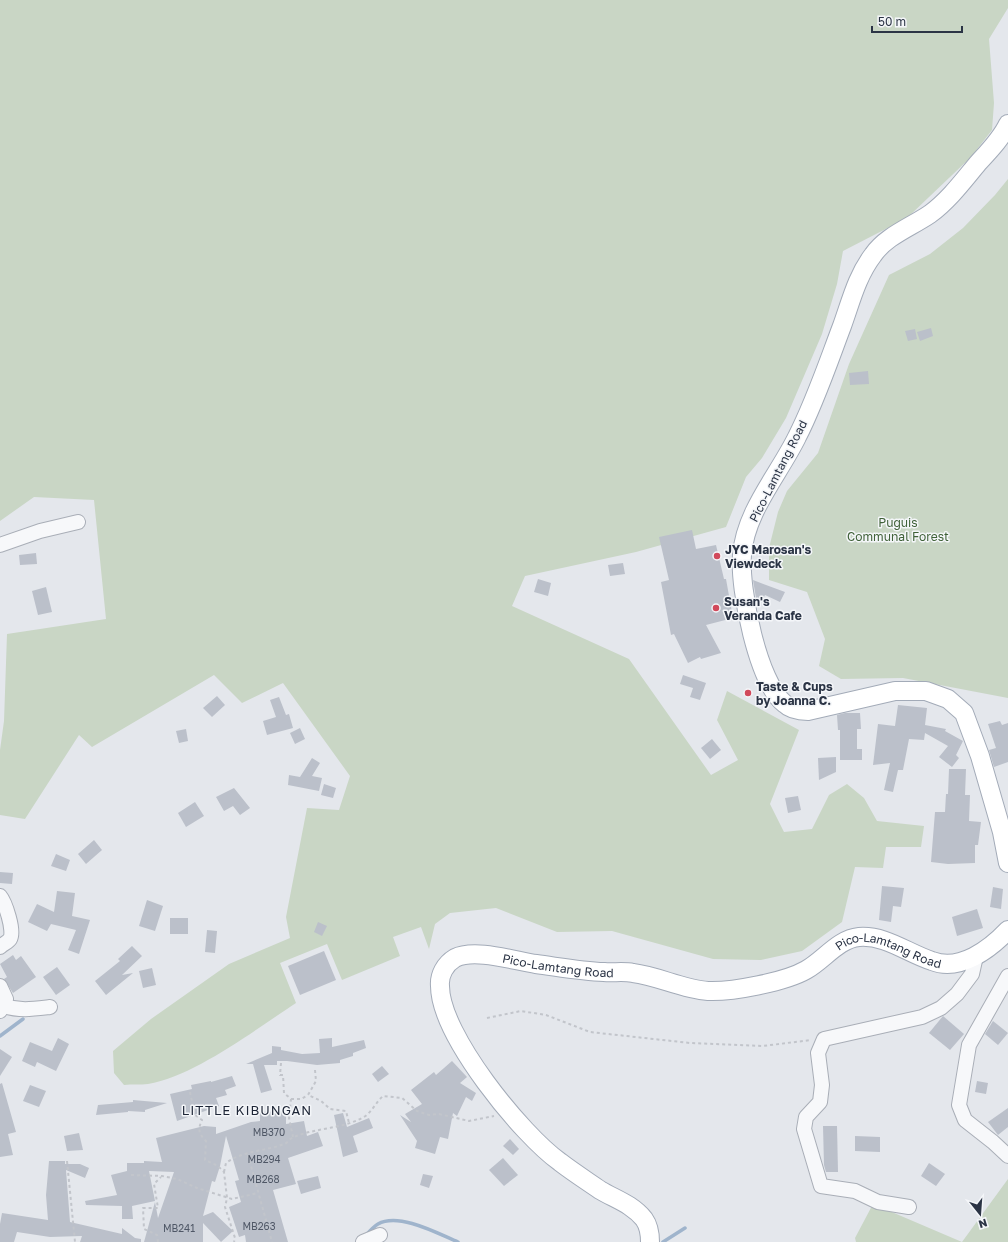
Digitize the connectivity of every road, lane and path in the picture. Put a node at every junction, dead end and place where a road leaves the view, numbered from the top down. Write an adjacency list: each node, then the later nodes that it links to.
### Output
1 (1008, 124): 4 (main road, Pico-Lamtang Road)
2 (78, 522): 3 (street)
3 (0, 545)
4 (1008, 863)
5 (0, 896): 7 (street)
6 (1008, 930): 8 (main road, Pico-Lamtang Road)
7 (0, 947)
8 (976, 956): 14 (street); 20 (main road, Pico-Lamtang Road)
9 (1008, 976): 24 (street)
10 (0, 986): 12 (street)
11 (50, 1007): 12 (street)
12 (2, 1009)
13 (487, 1018): 14 (path)
14 (824, 1039): 31 (street)
15 (281, 1063): 19 (path)
16 (315, 1070): 18 (path)
17 (190, 1092): 26 (path)
18 (308, 1095): 19 (path); 21 (path)
19 (291, 1099): 22 (path)
20 (507, 1109): 21 (path); 38 (main road, Pico-Lamtang Road)
21 (349, 1123): 22 (path)
22 (293, 1137): 23 (path)
23 (248, 1155): 26 (path); 29 (path)
24 (1008, 1156)
25 (67, 1161): 33 (path)
26 (224, 1172): 30 (path)
27 (131, 1175): 28 (path)
28 (162, 1176): 30 (path); 34 (path)
29 (258, 1193): 30 (path); 36 (path)
30 (227, 1198): 35 (path)
31 (909, 1207)
32 (380, 1235): 37 (street)
33 (75, 1242)
34 (158, 1242)
35 (234, 1242)
36 (272, 1242)
37 (363, 1242)
38 (650, 1242)

